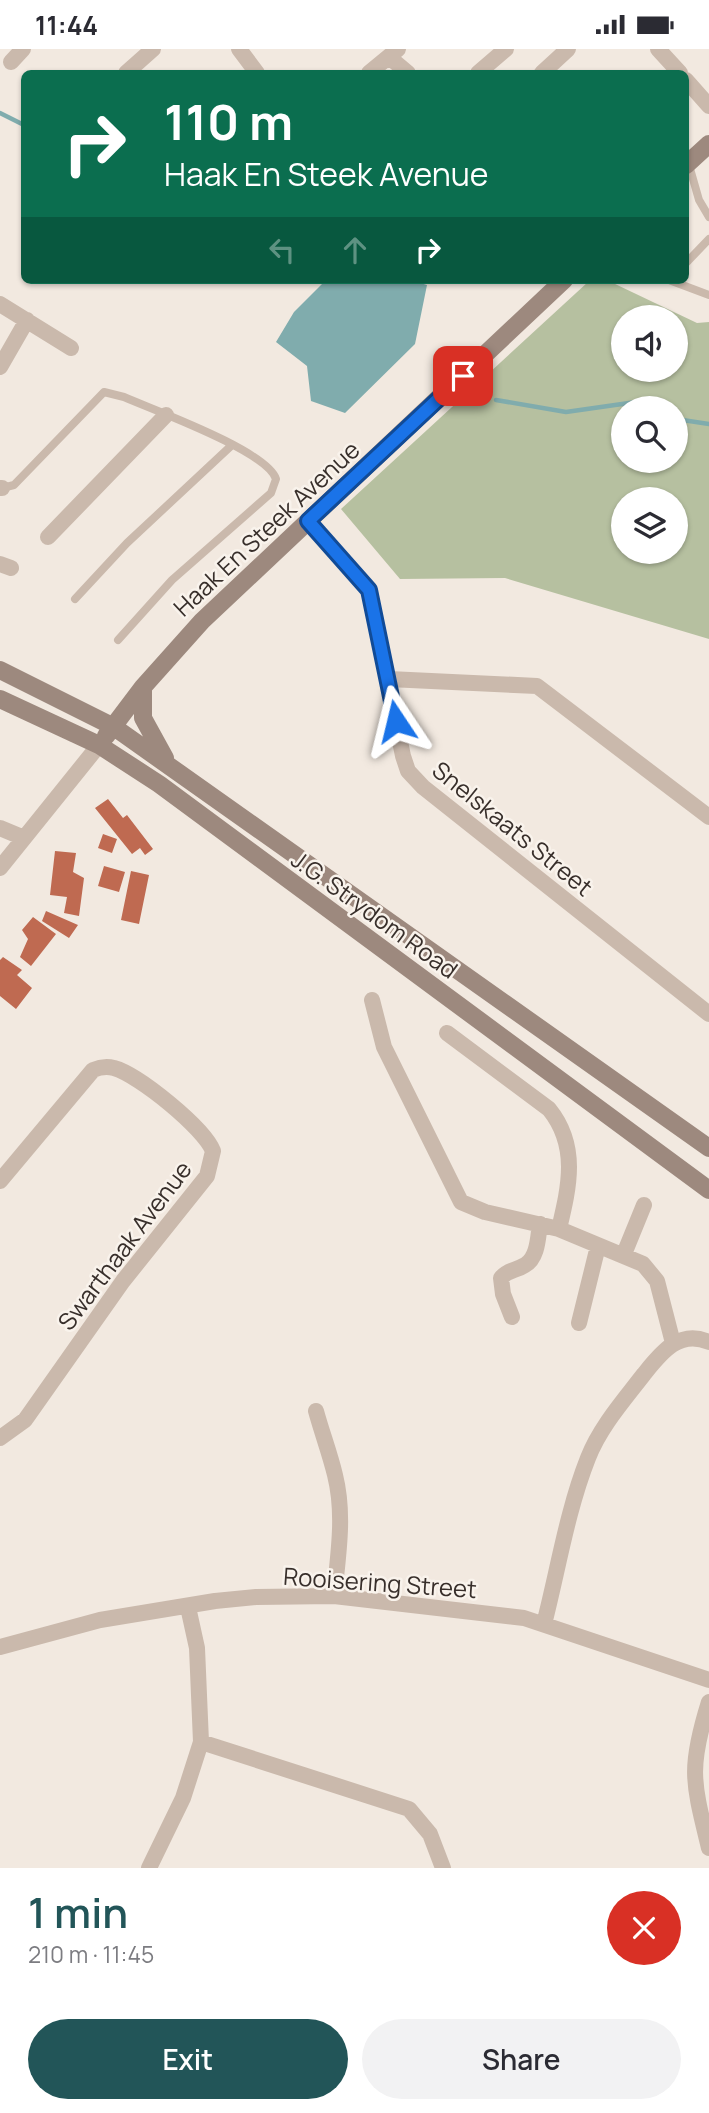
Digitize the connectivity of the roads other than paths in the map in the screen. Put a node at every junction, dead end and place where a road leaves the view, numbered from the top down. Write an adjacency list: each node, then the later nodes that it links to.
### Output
1 (23, 49): 8 (street)
2 (153, 49): 9 (street)
3 (239, 49): 10 (street)
4 (506, 49): 13 (street)
5 (568, 49): 14 (street)
6 (657, 49): 15 (street)
7 (393, 53): 11 (street); 12 (street)
8 (11, 62)
9 (129, 70)
10 (255, 70)
11 (373, 70)
12 (406, 70)
13 (482, 70)
14 (545, 70)
15 (677, 70)
16 (689, 83): 17 (street)
17 (709, 106)
18 (709, 144): 19 (street)
19 (689, 162)
20 (689, 170): 21 (lane)
21 (709, 217)
22 (709, 239): 23 (lane)
23 (689, 260)
24 (560, 284): 34 (street, Haak En Steek Avenue)
25 (680, 284): 26 (lane)
26 (709, 295)
27 (0, 303): 28 (street)
28 (27, 320): 29 (street); 30 (street)
29 (72, 348)
30 (0, 367)
31 (166, 415): 32 (lane); 33 (lane); 35 (street)
32 (232, 445): 36 (lane); 37 (lane)
33 (1, 488)
34 (308, 521): 39 (street, Snelskaats Street); 40 (street, Haak En Steek Avenue)
35 (48, 537)
36 (75, 599)
37 (118, 640)
38 (0, 670): 42 (street, J.G. Strydom Road)
39 (388, 680): 45 (street); 50 (street, Snelskaats Street)
40 (143, 687): 42 (street, Haak En Steek Avenue); 44 (street)
41 (0, 699): 43 (street, J.G. Strydom Road)
42 (114, 727): 43 (street, Haak En Steek Avenue); 44 (street, J.G. Strydom Road)
43 (99, 745): 47 (street, Haak En Steek Avenue); 54 (street, J.G. Strydom Road)
44 (171, 767): 52 (street, J.G. Strydom Road)
45 (709, 817)
46 (0, 828): 47 (street)
47 (24, 838): 48 (street, Haak En Steek Avenue)
48 (0, 868)
49 (372, 1000): 56 (street)
50 (709, 1014)
51 (447, 1033): 57 (street)
52 (709, 1148)
53 (0, 1181): 65 (street, Swarthaak Avenue)
54 (709, 1190)
55 (644, 1205): 59 (street)
56 (540, 1224): 57 (street); 60 (street)
57 (559, 1229): 58 (street)
58 (598, 1246): 59 (street); 61 (street)
59 (624, 1254): 63 (street)
60 (512, 1317)
61 (579, 1323)
62 (709, 1342): 63 (street)
63 (673, 1343): 68 (street)
64 (316, 1411): 66 (street)
65 (0, 1438)
66 (334, 1596): 67 (street, Rooisering Street); 68 (street, Rooisering Street)
67 (188, 1607): 69 (street, Rooisering Street); 72 (street)
68 (544, 1624): 70 (street, Rooisering Street)
69 (0, 1647)
70 (709, 1680)
71 (709, 1702): 73 (street)
72 (201, 1742): 74 (street); 75 (street)
73 (709, 1848)
74 (149, 1868)
75 (443, 1868)

